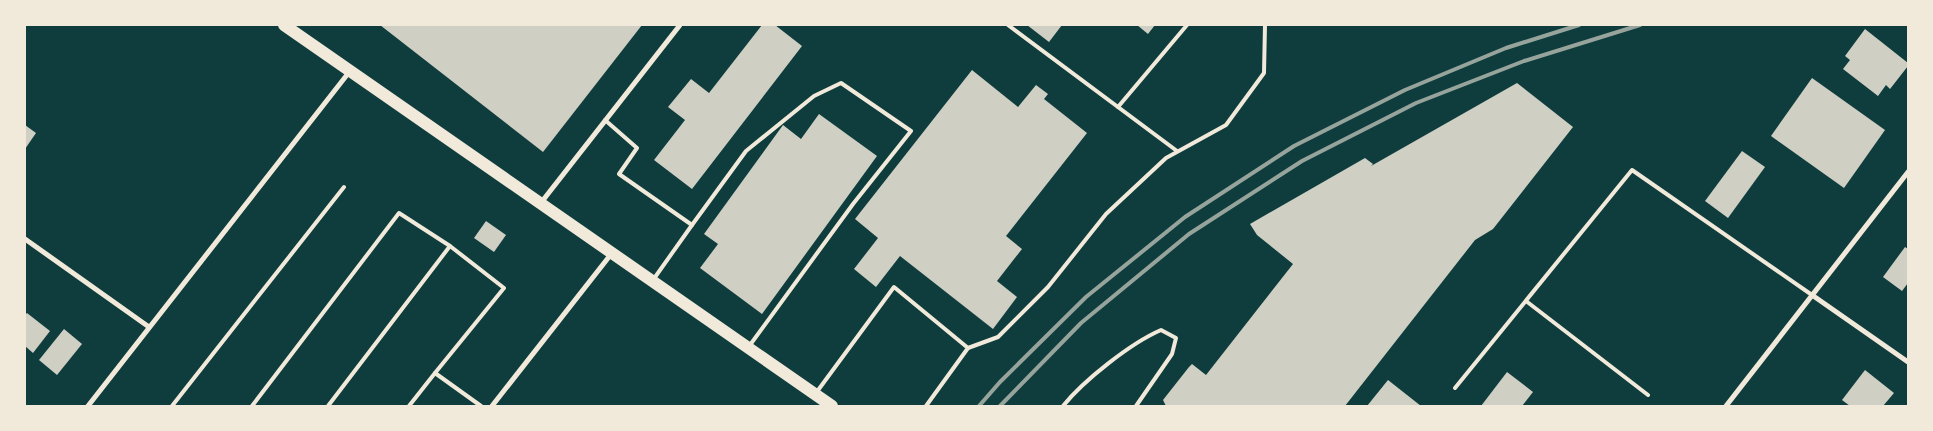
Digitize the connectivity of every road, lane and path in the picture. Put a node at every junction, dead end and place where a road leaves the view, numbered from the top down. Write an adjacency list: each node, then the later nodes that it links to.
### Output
1 (284, 25): 6 (main road)
2 (680, 25): 8 (street)
3 (1008, 25): 7 (lane)
4 (1187, 25): 7 (lane)
5 (1265, 25): 9 (lane)
6 (350, 70): 12 (main road); 20 (street)
7 (1118, 107): 9 (lane)
8 (605, 120): 12 (street); 13 (lane)
9 (1177, 151): 22 (lane)
10 (1908, 172): 18 (street)
11 (344, 187): 29 (lane)
12 (539, 204): 16 (main road)
13 (692, 225): 17 (lane); 21 (lane)
14 (25, 239): 20 (street)
15 (450, 246): 24 (lane); 30 (lane); 31 (lane)
16 (613, 252): 17 (main road); 34 (street)
17 (653, 280): 21 (main road)
18 (1812, 295): 19 (lane); 23 (street); 39 (street)
19 (1526, 301): 25 (lane); 27 (lane)
20 (149, 327): 28 (street)
21 (748, 347): 26 (main road)
22 (968, 348): 26 (lane); 36 (lane)
23 (1908, 362)
24 (435, 373): 32 (lane); 33 (lane)
25 (1455, 388)
26 (815, 394): 35 (main road)
27 (1648, 395)
28 (88, 406)
29 (172, 406)
30 (252, 406)
31 (328, 406)
32 (409, 406)
33 (481, 406)
34 (492, 406)
35 (832, 406)
36 (926, 406)
37 (1063, 406): 38 (lane)
38 (1136, 406)
39 (1726, 406)

